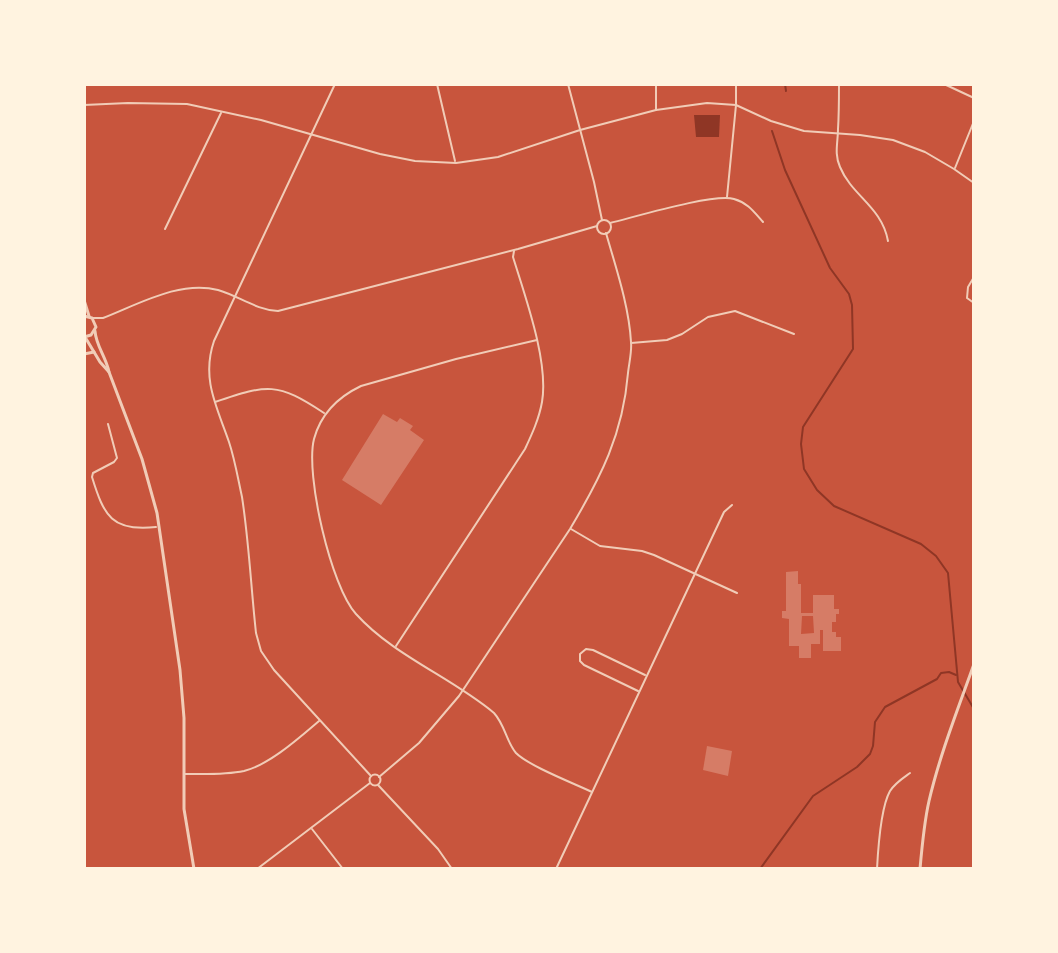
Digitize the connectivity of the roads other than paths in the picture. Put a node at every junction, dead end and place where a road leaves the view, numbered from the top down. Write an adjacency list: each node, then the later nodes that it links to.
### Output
1 (335, 84): 16 (street)
2 (437, 84): 17 (street)
3 (568, 84): 14 (street)
4 (656, 84): 11 (street)
5 (736, 84): 10 (street)
6 (839, 84): 15 (street)
7 (944, 84): 8 (street)
8 (974, 98)
9 (84, 105): 12 (street)
10 (736, 105): 11 (street); 15 (street); 20 (street)
11 (656, 110): 14 (street)
12 (222, 112): 16 (street); 25 (street)
13 (974, 121): 18 (street)
14 (580, 130): 17 (street); 21 (street)
15 (838, 134): 18 (street); 27 (street)
16 (311, 135): 17 (street); 30 (street)
17 (456, 163)
18 (954, 169): 19 (street)
19 (974, 183)
20 (727, 197): 22 (street); 23 (street)
21 (602, 220): 23 (street); 24 (street)
22 (763, 222)
23 (610, 223): 26 (street)
24 (597, 226): 26 (street); 28 (street)
25 (165, 229)
26 (606, 233): 39 (street)
27 (888, 241)
28 (515, 250): 30 (street); 38 (street)
29 (974, 277): 32 (street)
30 (235, 297): 34 (street); 43 (street)
31 (84, 300): 33 (street)
32 (974, 303)
33 (88, 317): 34 (street); 35 (street)
34 (103, 318): 35 (street)
35 (95, 329): 37 (street); 42 (street)
36 (794, 334): 39 (street)
37 (84, 337): 40 (street)
38 (537, 340): 44 (street); 51 (street)
39 (631, 343): 48 (street)
40 (94, 352): 41 (street); 42 (street)
41 (84, 354)
42 (109, 372): 47 (street)
43 (215, 403): 44 (street); 56 (street)
44 (325, 414): 51 (street)
45 (108, 424): 47 (street)
46 (732, 505): 49 (street)
47 (159, 526): 58 (street)
48 (570, 529): 49 (street); 54 (street)
49 (695, 573): 50 (street); 53 (street)
50 (737, 593)
51 (396, 647): 54 (street)
52 (974, 664): 71 (street)
53 (647, 675): 55 (street); 55 (street)
54 (463, 691): 60 (street); 63 (street)
55 (640, 691): 63 (street)
56 (320, 720): 58 (street); 59 (street)
57 (910, 773): 70 (street)
58 (184, 774): 65 (street)
59 (371, 776): 60 (street); 61 (street)
60 (379, 777): 62 (street)
61 (370, 783): 62 (street); 64 (street)
62 (378, 785): 68 (street)
63 (592, 792): 69 (street)
64 (311, 828): 66 (street); 67 (street)
65 (196, 868)
66 (257, 869)
67 (343, 869)
68 (452, 869)
69 (556, 869)
70 (877, 869)
71 (920, 869)

